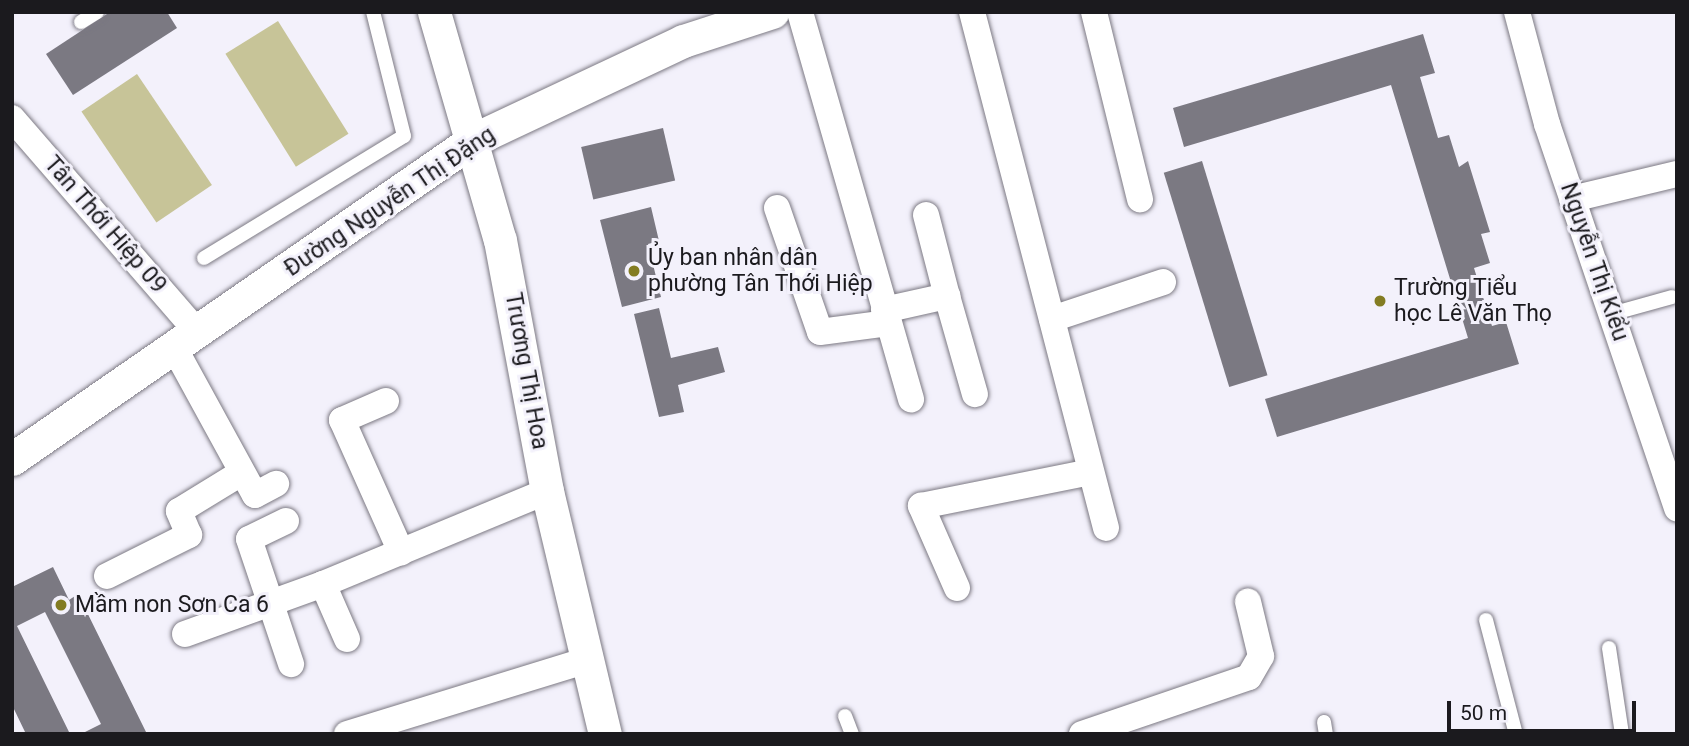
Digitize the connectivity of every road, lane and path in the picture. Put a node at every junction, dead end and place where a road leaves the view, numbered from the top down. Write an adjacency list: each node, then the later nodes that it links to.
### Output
1 (97, 12): 9 (lane)
2 (373, 12): 17 (lane)
3 (434, 12): 11 (street, Trương Thị Hoa)
4 (800, 12): 22 (street)
5 (972, 12): 23 (street)
6 (1094, 12): 13 (street)
7 (1517, 12): 14 (street, Nguyễn Thị Kiểu)
8 (755, 15): 11 (street, Đường Nguyễn Thị Đặng)
9 (81, 22)
10 (12, 118): 24 (street, Tân Thới Hiệp 09)
11 (473, 140): 24 (street, Đường Nguyễn Thị Đặng); 33 (street, Trương Thị Hoa)
12 (1677, 174): 14 (street)
13 (1140, 199)
14 (1573, 200): 21 (street, Nguyễn Thị Kiểu)
15 (777, 208): 22 (street)
16 (926, 215): 19 (street)
17 (204, 258)
18 (1163, 282): 23 (street)
19 (947, 296): 22 (street); 25 (street)
20 (1672, 297): 21 (lane)
21 (1611, 314): 31 (street, Nguyễn Thị Kiểu)
22 (886, 316): 26 (street)
23 (1052, 319): 29 (street)
24 (187, 342): 28 (street, Đường Nguyễn Thị Đặng); 30 (street, Tân Thới Hiệp 09)
25 (975, 394)
26 (911, 400)
27 (386, 401): 37 (street)
28 (12, 459)
29 (1091, 472): 36 (street); 40 (street)
30 (241, 473): 32 (street); 38 (street)
31 (1671, 475): 34 (street, Nguyễn Thị Kiểu)
32 (276, 484)
33 (547, 491): 37 (street); 47 (street, Trương Thị Hoa)
34 (1677, 509)
35 (286, 521): 42 (street)
36 (1106, 528)
37 (401, 552): 39 (street)
38 (107, 576)
39 (323, 584): 42 (street); 45 (street)
40 (957, 588)
41 (1248, 602): 53 (street)
42 (270, 603): 44 (street); 48 (street)
43 (1486, 620): 54 (lane)
44 (185, 634)
45 (346, 639)
46 (1609, 648): 55 (lane)
47 (584, 661): 50 (street); 51 (street, Trương Thị Hoa)
48 (291, 664)
49 (845, 716): 52 (lane)
50 (347, 734)
51 (605, 734)
52 (852, 734)
53 (1082, 734)
54 (1516, 734)
55 (1622, 734)

